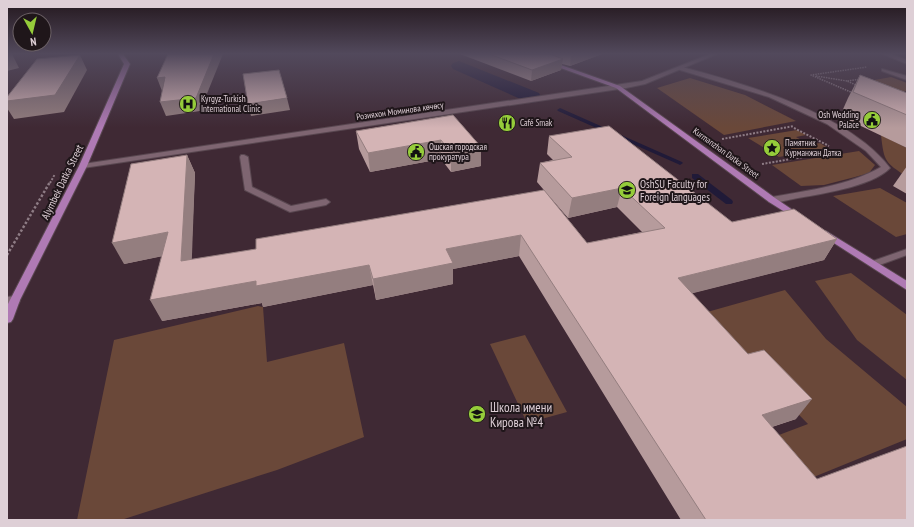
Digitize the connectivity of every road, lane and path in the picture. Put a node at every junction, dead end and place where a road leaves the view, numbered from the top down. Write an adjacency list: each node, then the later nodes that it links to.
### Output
1 (121, 79): 19 (main road, Alymbek Datka Street)
2 (597, 79): 9 (main road, Kurmanzhan Datka Street)
3 (655, 79): 9 (street, Розияхон Моминова көчөсү)
4 (714, 79): 12 (street)
5 (819, 79): 11 (path)
6 (833, 79): 8 (path)
7 (864, 79): 8 (path)
8 (847, 81): 10 (path)
9 (618, 87): 19 (street, Розияхон Моминова көчөсү); 21 (main road, Kurmanzhan Datka Street)
10 (860, 87)
11 (858, 95)
12 (824, 121): 13 (path); 15 (street)
13 (792, 126): 14 (path); 16 (path)
14 (722, 139)
15 (864, 146): 16 (path); 21 (street)
16 (838, 151): 18 (path)
17 (244, 157): 22 (street)
18 (762, 164)
19 (83, 166): 29 (main road, Alymbek Datka Street)
20 (58, 170): 26 (path)
21 (772, 200): 23 (main road, Kurmanzhan Datka Street)
22 (326, 202)
23 (804, 220)
24 (816, 228): 27 (main road)
25 (907, 252): 27 (street)
26 (7, 255)
27 (874, 264): 28 (main road)
28 (907, 286)
29 (11, 300): 30 (main road, Alymbek Datka Street)
30 (7, 319)

